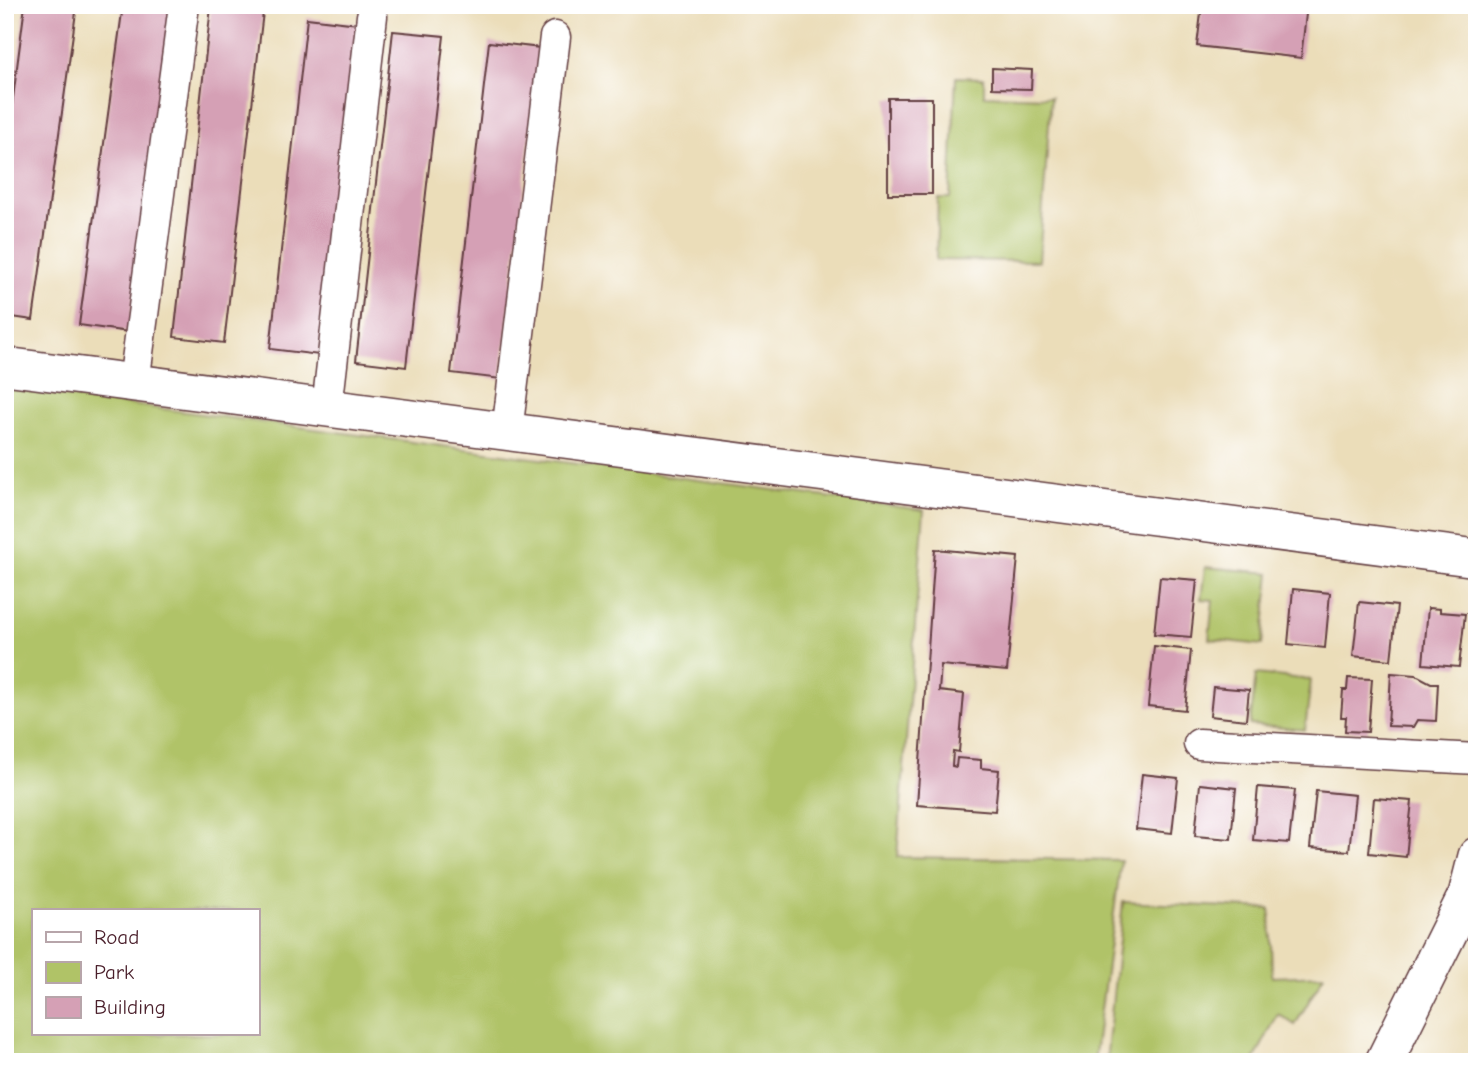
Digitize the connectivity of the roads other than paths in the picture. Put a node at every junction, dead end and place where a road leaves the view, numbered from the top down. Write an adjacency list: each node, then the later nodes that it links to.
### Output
1 (184, 5): 5 (street)
2 (372, 16): 6 (street)
3 (555, 37): 7 (street)
4 (5, 366): 5 (street)
5 (134, 383): 6 (street)
6 (327, 408): 7 (street)
7 (507, 432): 8 (street)
8 (1477, 558)
9 (1199, 744): 10 (street)
10 (1477, 759)
11 (1477, 856): 12 (street)
12 (1384, 1062)

